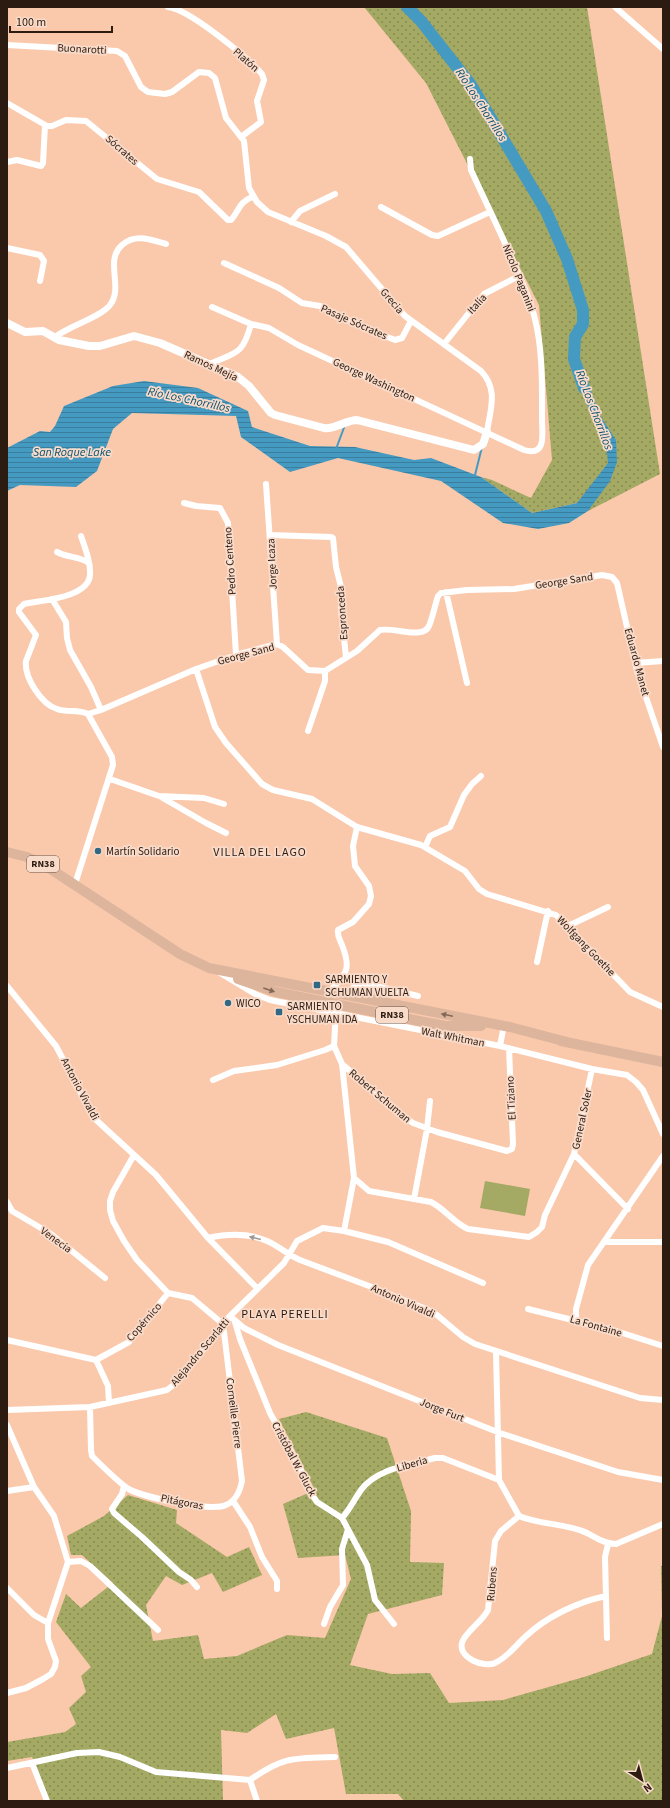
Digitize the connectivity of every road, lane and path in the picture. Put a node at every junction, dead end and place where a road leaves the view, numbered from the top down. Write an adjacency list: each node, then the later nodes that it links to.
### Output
1 (168, 7): 8 (street, Platón)
2 (615, 7): 3 (street)
3 (660, 42): 5 (street)
4 (7, 45): 8 (street, Buonarotti)
5 (663, 49)
6 (7, 103): 7 (street)
7 (44, 125): 10 (street); 12 (street, Sócrates)
8 (241, 137): 12 (street, Buonarotti)
9 (470, 159): 14 (street, Nícolo Paganini)
10 (7, 162)
11 (335, 194): 15 (street)
12 (252, 197): 15 (street, Grecia)
13 (381, 207): 14 (street)
14 (490, 212): 19 (street, Nícolo Paganini)
15 (291, 222): 22 (street, Grecia)
16 (166, 244): 25 (street)
17 (7, 248): 20 (street)
18 (224, 263): 22 (street, Pasaje Sócrates)
19 (519, 276): 26 (street, Italia); 29 (street, Nícolo Paganini)
20 (40, 280)
21 (212, 307): 24 (street, George Washington)
22 (411, 320): 26 (street, Grecia)
23 (7, 323): 25 (street, Ramos Mejía)
24 (251, 324): 27 (street); 28 (street, George Washington)
25 (55, 337): 27 (street, Ramos Mejía)
26 (444, 344): 28 (street, Grecia)
27 (210, 364): 28 (street, Ramos Mejía)
28 (487, 432): 29 (street, George Washington)
29 (537, 450)
30 (266, 484): 33 (street, Jorge Icaza)
31 (184, 503): 40 (street, Pedro Centeno)
32 (81, 536): 35 (street)
33 (270, 536): 39 (street, Jorge Icaza); 41 (street, Espronceda)
34 (57, 552): 35 (street)
35 (89, 563): 38 (street)
36 (612, 577): 37 (street, George Sand); 43 (street, Eduardo Manet)
37 (446, 592): 41 (street); 46 (street)
38 (52, 599): 47 (street); 48 (street)
39 (277, 644): 40 (street, George Sand); 45 (street, George Sand)
40 (236, 655): 44 (street, George Sand)
41 (346, 657): 45 (street)
42 (663, 661): 43 (street)
43 (635, 664): 50 (street, Eduardo Manet)
44 (196, 669): 47 (street, George Sand); 55 (street, Wolfgang Goethe)
45 (325, 671): 49 (street)
46 (467, 683)
47 (101, 710): 48 (street, George Sand)
48 (88, 714): 52 (street)
49 (308, 731)
50 (663, 747)
51 (481, 776): 57 (street)
52 (110, 779): 53 (street); 59 (street)
53 (159, 796): 54 (street); 56 (street)
54 (224, 804)
55 (357, 827): 57 (street, Wolfgang Goethe); 66 (street)
56 (226, 833)
57 (425, 847): 61 (street, Wolfgang Goethe)
58 (7, 852): 59 (main road, RN38)
59 (75, 884): 64 (main road, RN38)
60 (608, 907): 62 (street)
61 (548, 911): 62 (street, Wolfgang Goethe); 63 (street)
62 (568, 926): 69 (street, Wolfgang Goethe)
63 (537, 962)
64 (218, 971): 66 (main road, RN38); 70 (main road, RN38)
65 (7, 986): 86 (street, Antonio Vivaldi)
66 (329, 992): 67 (main road, RN38); 70 (main road)
67 (344, 995): 68 (street); 71 (main road, RN38)
68 (418, 996)
69 (663, 1007)
70 (336, 1009): 71 (main road); 72 (main road, RN38); 74 (street); 75 (street, Walt Whitman)
71 (426, 1011): 73 (main road, RN38, one-way to 71)
72 (503, 1030): 73 (main road, RN38); 75 (street)
73 (567, 1042): 77 (main road, RN38)
74 (334, 1046): 78 (street); 80 (street)
75 (500, 1046): 76 (street, Walt Whitman)
76 (509, 1048): 79 (street, Walt Whitman); 84 (street, El Tiziano)
77 (663, 1062)
78 (342, 1064): 82 (street, Robert Schuman); 88 (street)
79 (592, 1069): 83 (street, Walt Whitman); 85 (street, General Soler)
80 (213, 1080)
81 (430, 1101): 82 (street)
82 (427, 1129): 84 (street, Robert Schuman); 89 (street)
83 (663, 1134)
84 (512, 1149)
85 (574, 1154): 89 (street, General Soler); 91 (street)
86 (134, 1155): 94 (street, Antonio Vivaldi); 101 (street)
87 (663, 1156): 91 (street)
88 (354, 1178): 89 (street); 93 (street)
89 (414, 1198)
90 (7, 1202): 92 (street, Venecia)
91 (628, 1209): 95 (street)
92 (9, 1211): 98 (street, Venecia)
93 (344, 1231): 97 (street, Alejandro Scarlatti); 99 (street, Alejandro Scarlatti)
94 (208, 1238): 97 (street, Antonio Vivaldi, one-way to 94); 100 (street, Antonio Vivaldi)
95 (604, 1242): 96 (street); 104 (street)
96 (663, 1242)
97 (289, 1255): 100 (street, Alejandro Scarlatti); 109 (street, Antonio Vivaldi)
98 (106, 1278)
99 (483, 1282)
100 (257, 1288): 103 (street, Alejandro Scarlatti)
101 (168, 1293): 106 (street); 110 (street, Copérnico)
102 (528, 1308): 104 (street, La Fontaine)
103 (230, 1316): 105 (street, Jorge Furt); 106 (street, Alejandro Scarlatti)
104 (576, 1320): 108 (street, La Fontaine)
105 (235, 1322): 116 (street, Jorge Furt); 124 (street, Cristóbal W. Gluck)
106 (223, 1324): 112 (street, Alejandro Scarlatti); 122 (street, Corneille Pierre)
107 (7, 1340): 110 (street)
108 (663, 1346)
109 (496, 1352): 111 (street, Antonio Vivaldi); 116 (street)
110 (96, 1360): 112 (street)
111 (663, 1400)
112 (109, 1403): 113 (street, Alejandro Scarlatti)
113 (90, 1407): 114 (street, Alejandro Scarlatti); 119 (street, Pitágoras)
114 (7, 1410)
115 (7, 1425): 120 (street)
116 (498, 1432): 117 (street); 118 (street, Jorge Furt)
117 (499, 1480): 123 (street); 124 (street, Liberia)
118 (663, 1480)
119 (124, 1486): 122 (street, Pitágoras); 129 (street)
120 (34, 1487): 121 (street); 128 (street)
121 (7, 1491)
122 (233, 1501): 131 (street)
123 (519, 1516): 127 (street); 132 (street, Rubens)
124 (342, 1518): 126 (street, Cristóbal W. Gluck)
125 (663, 1524): 127 (street)
126 (348, 1529): 134 (street); 135 (street, Cristóbal W. Gluck)
127 (608, 1544): 132 (street)
128 (68, 1562): 133 (street); 136 (street)
129 (197, 1587)
130 (7, 1588): 133 (street)
131 (277, 1589)
132 (606, 1596): 137 (street)
133 (48, 1623): 138 (street)
134 (324, 1624)
135 (394, 1624)
136 (158, 1630)
137 (607, 1638)
138 (7, 1693)
139 (335, 1757): 142 (street)
140 (32, 1764): 141 (street); 142 (street); 143 (street)
141 (7, 1768)
142 (250, 1780): 144 (street)
143 (47, 1801)
144 (257, 1801)

